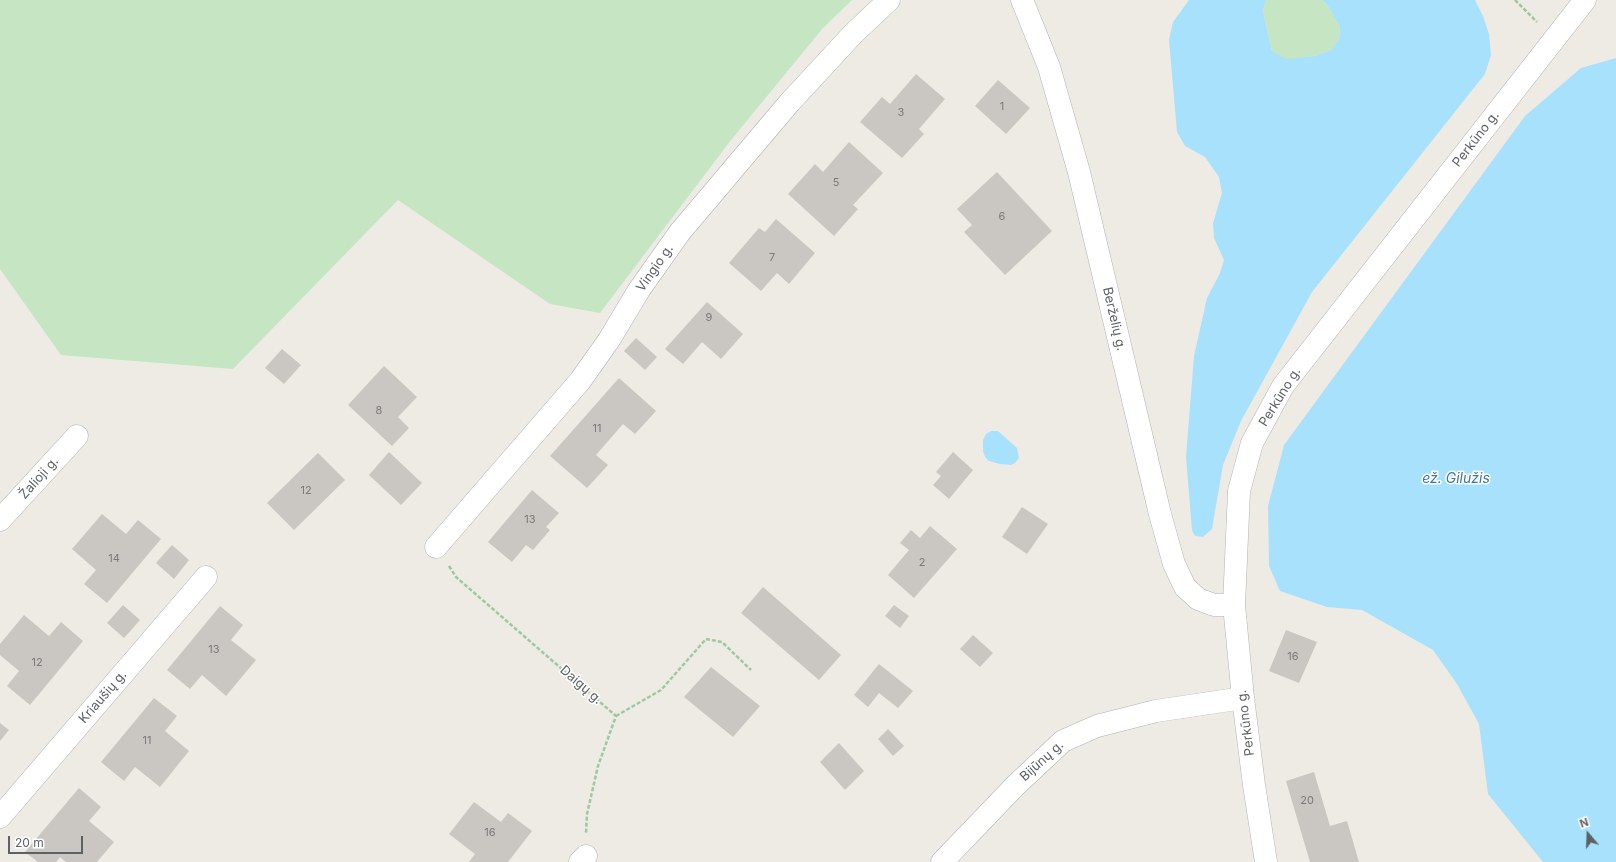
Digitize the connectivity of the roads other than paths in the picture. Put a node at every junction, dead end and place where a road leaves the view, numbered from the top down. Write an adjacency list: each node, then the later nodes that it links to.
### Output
1 (889, 0): 6 (street, Vingio g.)
2 (1022, 0): 8 (street, Berželių g.)
3 (1585, 0): 8 (street, Perkūno g.)
4 (77, 436): 5 (street, Žalioji g.)
5 (0, 520)
6 (436, 547)
7 (206, 577): 10 (street, Kriaušių g.)
8 (1234, 605): 9 (street, Perkūno g.)
9 (1242, 698): 11 (street, Bijūnų g.); 12 (street, Perkūno g.)
10 (0, 818)
11 (942, 862)
12 (1266, 862)

